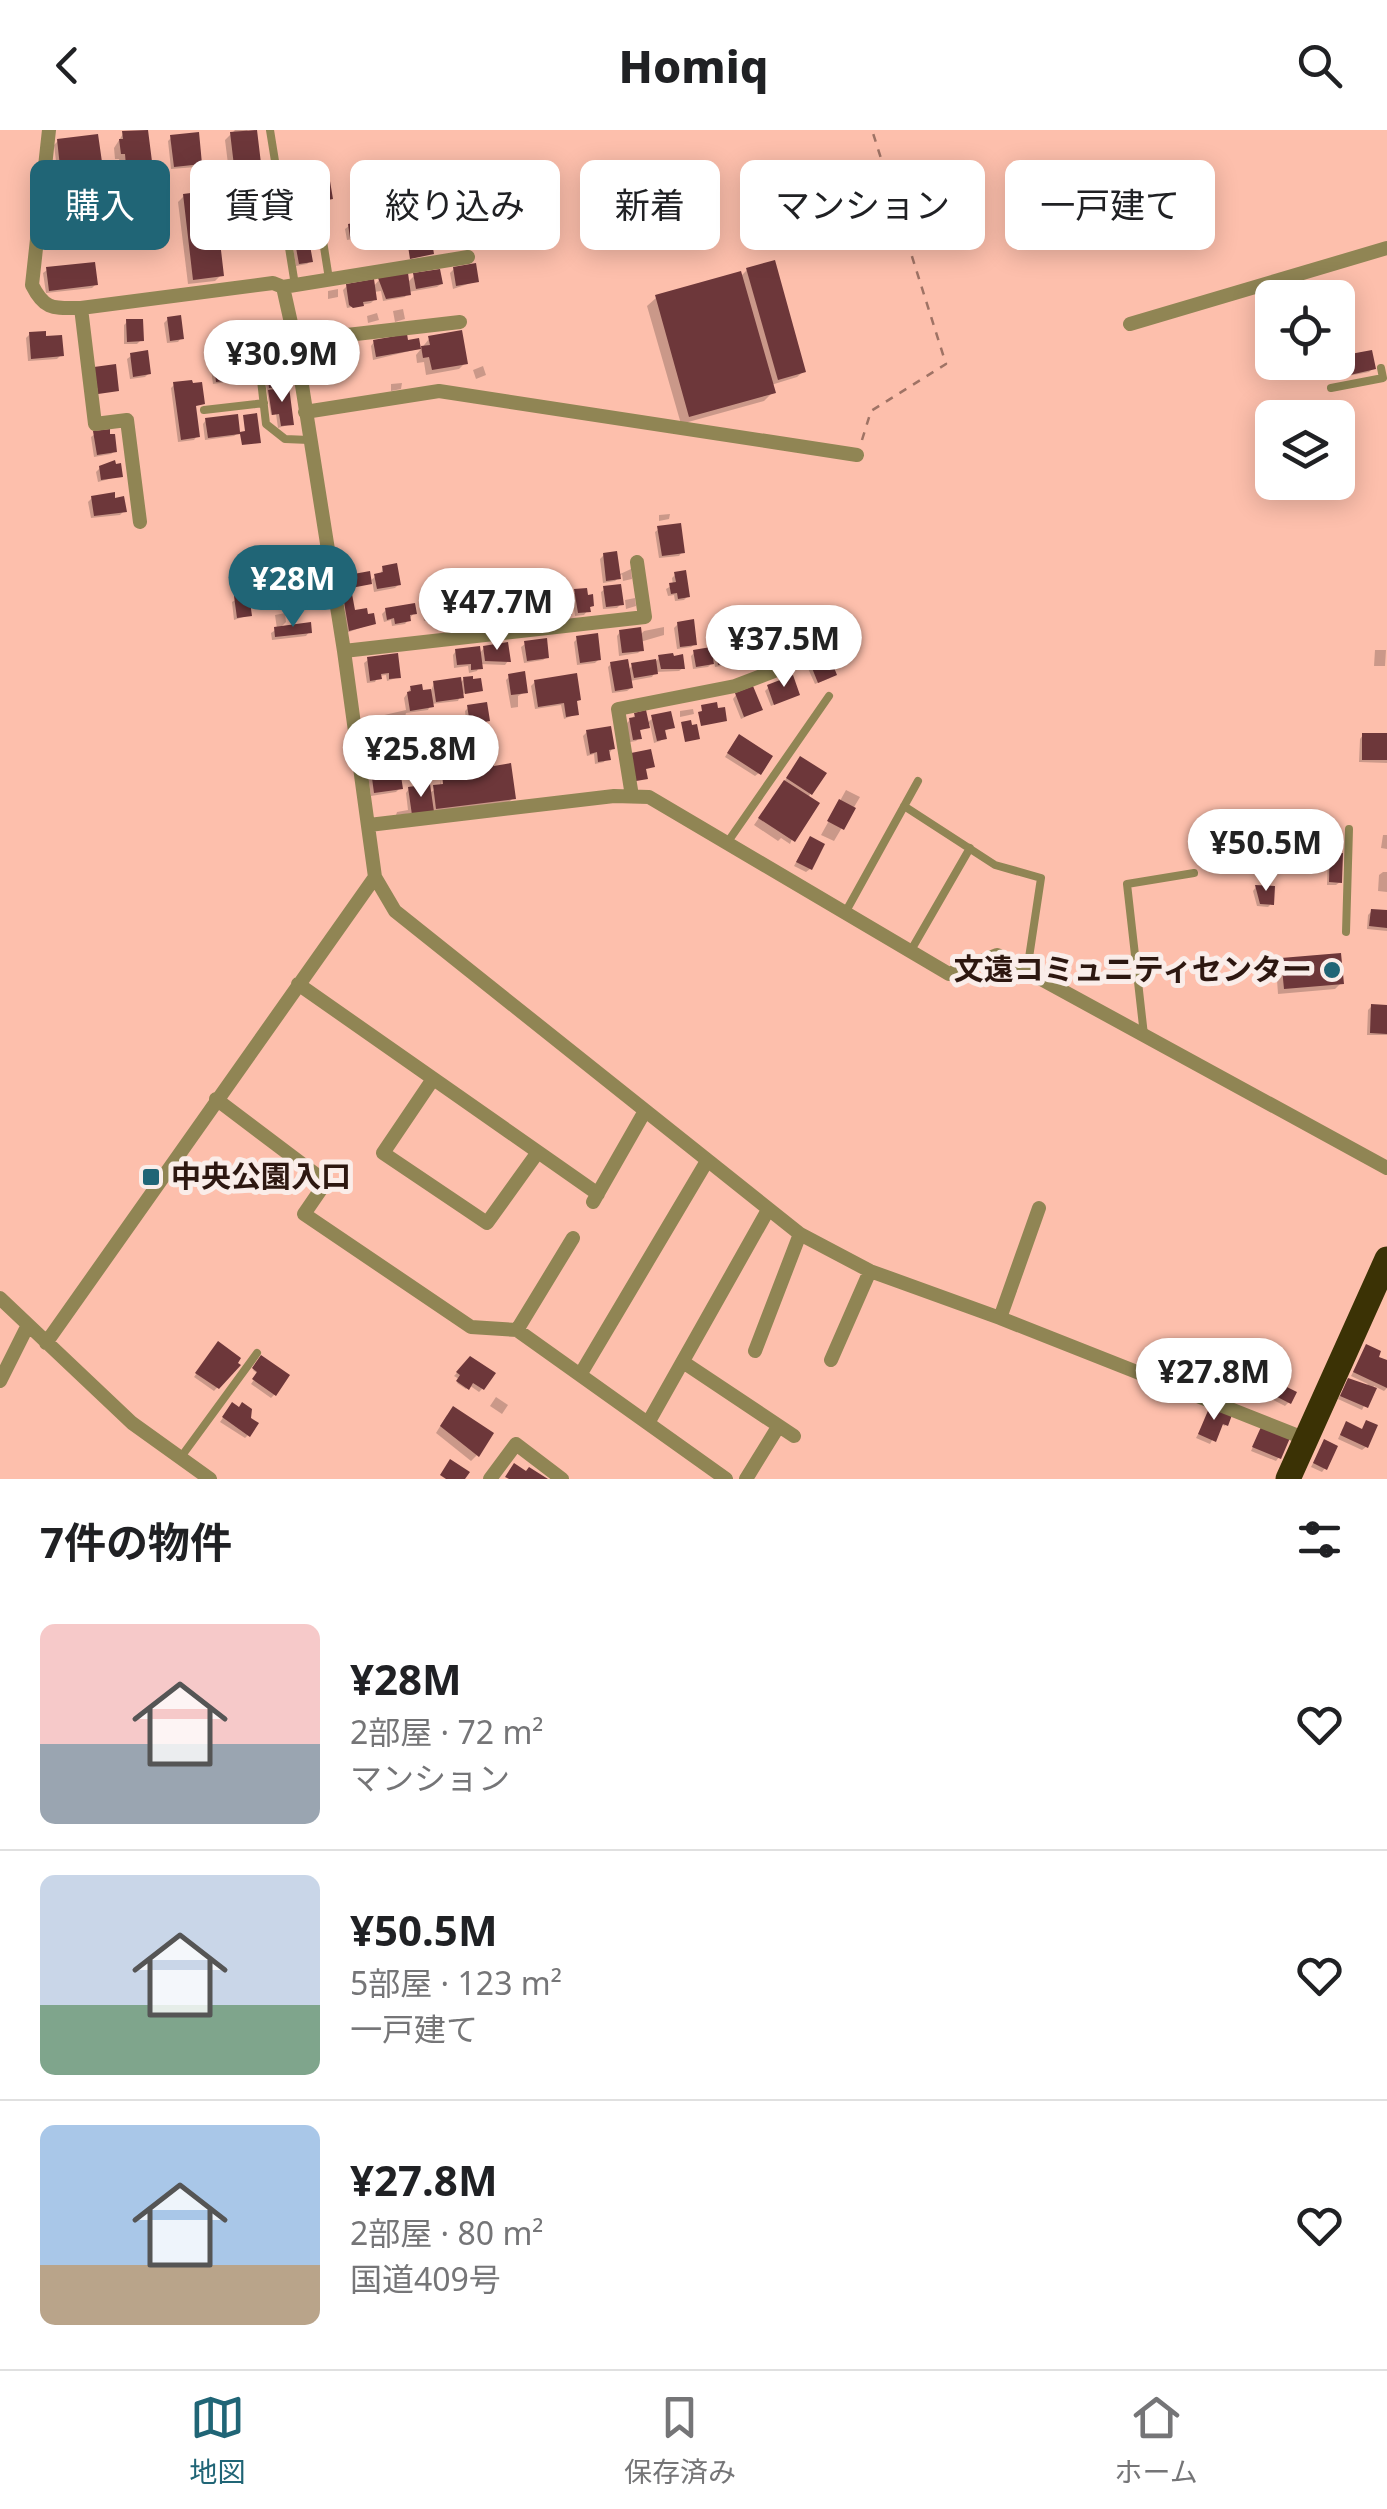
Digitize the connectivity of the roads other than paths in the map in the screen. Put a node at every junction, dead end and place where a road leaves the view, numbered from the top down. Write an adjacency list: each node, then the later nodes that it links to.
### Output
1 (49, 130): 8 (street)
2 (270, 130): 7 (lane)
3 (1387, 248): 10 (street)
4 (324, 250): 6 (lane)
5 (468, 257): 6 (street)
6 (329, 280): 7 (street)
7 (289, 286): 8 (street); 11 (street)
8 (81, 308): 20 (street)
9 (460, 322): 11 (street)
10 (1130, 324)
11 (295, 341): 17 (street)
12 (258, 354): 15 (lane)
13 (1382, 368): 14 (lane)
14 (1332, 388)
15 (264, 403): 16 (lane); 18 (lane)
16 (204, 410)
17 (304, 412): 18 (street); 19 (street)
18 (309, 440): 22 (street)
19 (857, 456)
20 (140, 522)
21 (637, 562): 22 (street)
22 (344, 651): 28 (street)
23 (795, 663): 26 (street)
24 (829, 696): 30 (lane)
25 (918, 781): 27 (lane)
26 (632, 796): 28 (street); 30 (street)
27 (904, 806): 31 (lane); 34 (lane)
28 (369, 825): 33 (street)
29 (1349, 830): 35 (lane)
30 (727, 843): 34 (street)
31 (970, 848): 36 (lane); 37 (lane)
32 (1194, 872): 39 (lane)
33 (375, 877): 38 (street); 42 (street)
34 (846, 913): 36 (street)
35 (1346, 932)
36 (910, 952): 37 (street)
37 (1027, 971): 39 (street)
38 (298, 984): 40 (street); 41 (street)
39 (1144, 1035): 45 (street)
40 (433, 1079): 43 (street); 43 (street)
41 (216, 1099): 55 (street); 56 (street)
42 (645, 1111): 43 (street); 44 (street)
43 (538, 1152)
44 (707, 1162): 47 (street); 61 (street)
45 (1387, 1168)
46 (1039, 1208): 53 (street)
47 (768, 1210): 48 (street); 60 (street)
48 (800, 1234): 51 (street); 57 (street)
49 (573, 1238): 55 (street)
50 (1387, 1258): 66 (highway)
51 (870, 1271): 53 (street); 59 (street)
52 (0, 1298): 54 (street)
53 (1000, 1318): 66 (street)
54 (28, 1325): 56 (street); 62 (street)
55 (517, 1330): 61 (street)
56 (46, 1343): 67 (street)
57 (755, 1351)
58 (257, 1353): 67 (lane)
59 (831, 1360)
60 (682, 1362): 63 (street); 64 (street)
61 (580, 1375): 63 (street)
62 (0, 1381)
63 (648, 1424): 71 (street)
64 (778, 1427): 65 (street); 72 (street)
65 (794, 1436)
66 (1306, 1439): 73 (highway)
67 (181, 1458): 68 (street)
68 (210, 1479)
69 (490, 1479): 70 (street)
70 (562, 1479)
71 (726, 1479)
72 (746, 1479)
73 (1288, 1479)

